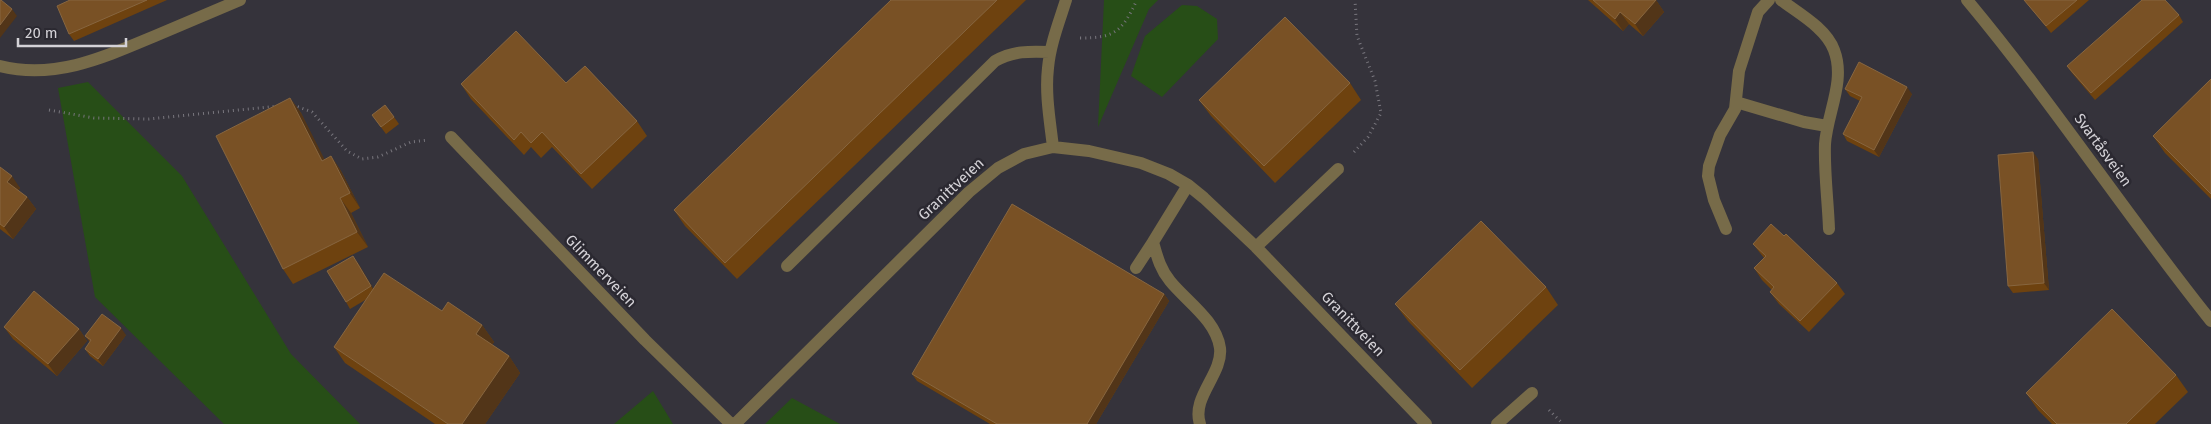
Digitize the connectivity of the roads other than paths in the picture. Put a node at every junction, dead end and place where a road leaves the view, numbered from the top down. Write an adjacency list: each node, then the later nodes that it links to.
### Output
1 (240, 0): 7 (street)
2 (1066, 0): 6 (street)
3 (1770, 0): 8 (street)
4 (1781, 0): 9 (street)
5 (1967, 0): 20 (street, Svartåsveien)
6 (1050, 52): 11 (street); 18 (street)
7 (0, 66)
8 (1736, 102): 9 (street); 14 (street)
9 (1827, 126): 15 (street)
10 (451, 138): 22 (street, Glimmerveien)
11 (1053, 147): 13 (street, Granittveien); 22 (street, Granittveien)
12 (1338, 169): 17 (street)
13 (1188, 185): 16 (street); 17 (street, Granittveien)
14 (1726, 229)
15 (1829, 229)
16 (1153, 242): 19 (street); 23 (street)
17 (1256, 246): 24 (street, Granittveien)
18 (788, 266)
19 (1136, 268)
20 (2211, 321)
21 (1532, 393): 25 (street)
22 (733, 424)
23 (1200, 424)
24 (1426, 424)
25 (1497, 424)

